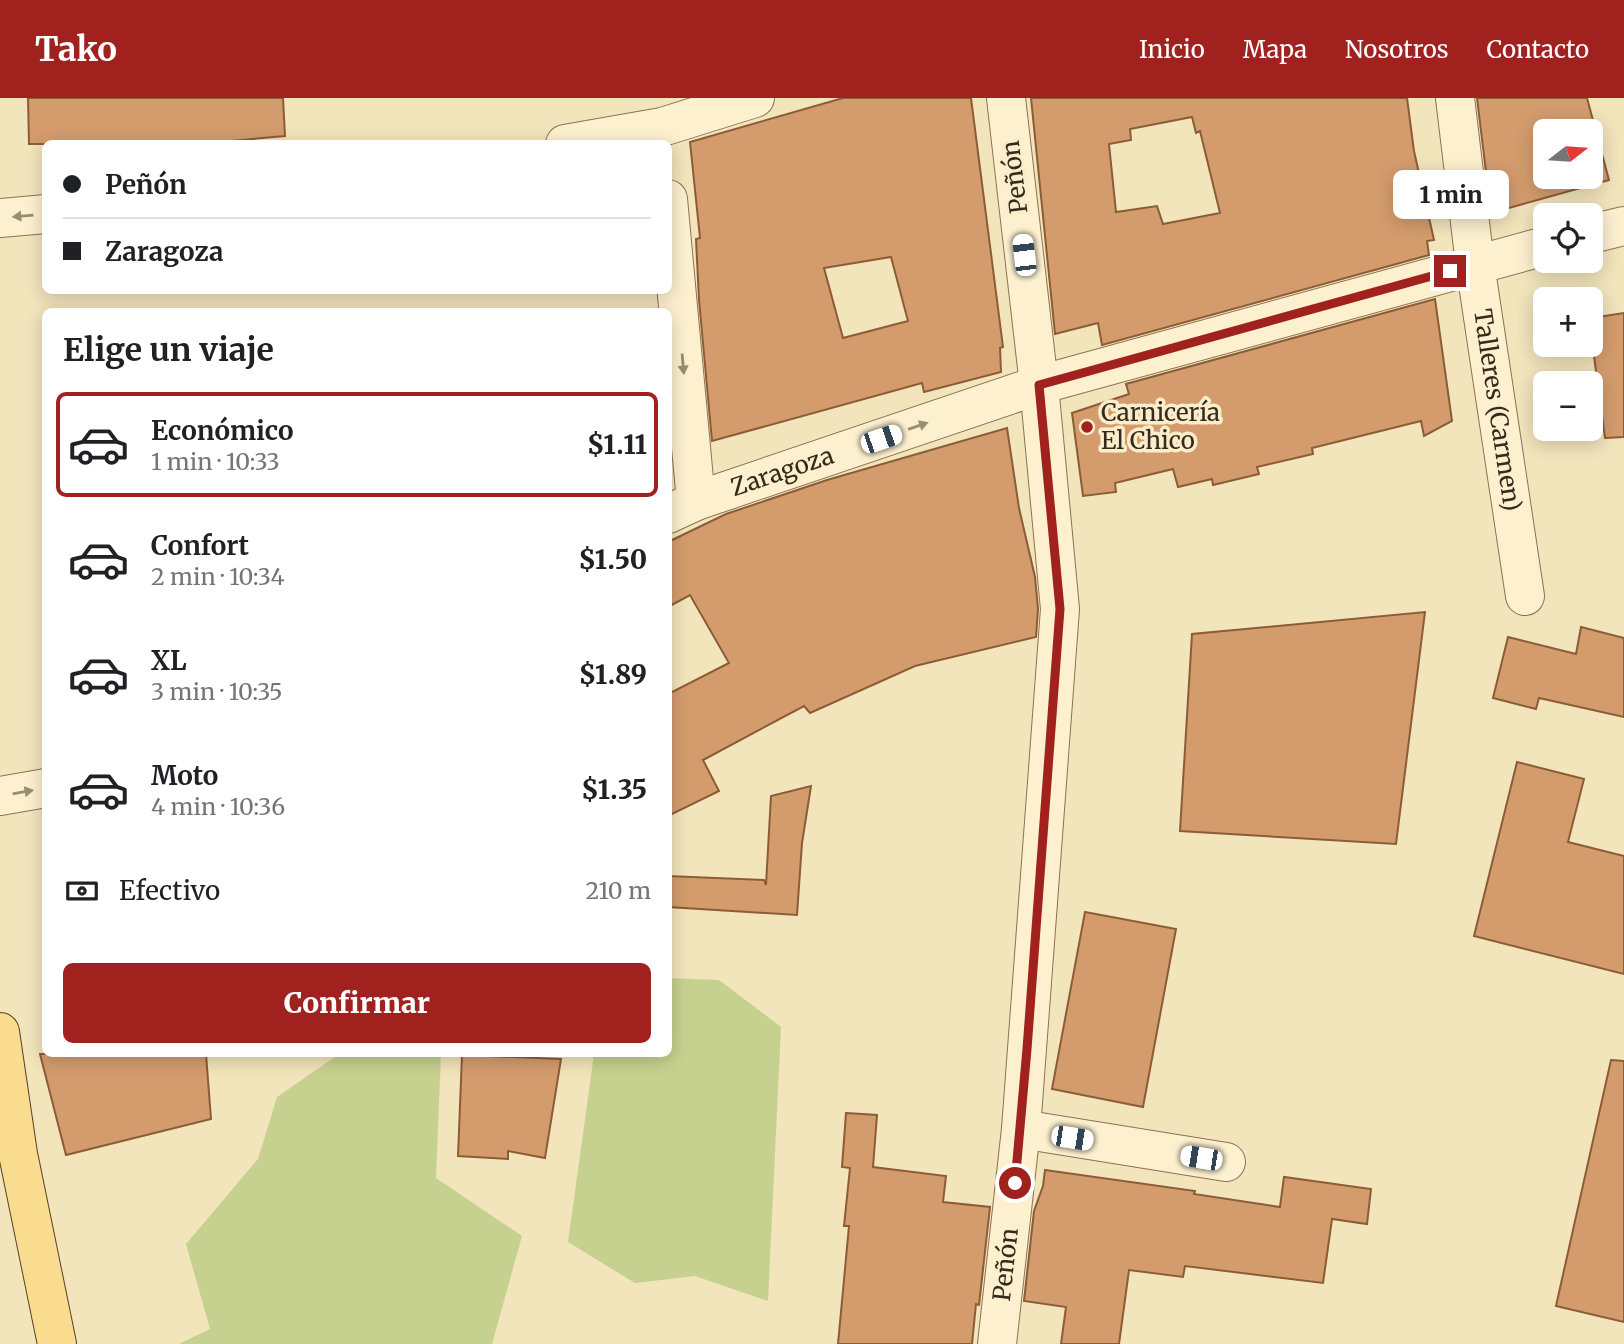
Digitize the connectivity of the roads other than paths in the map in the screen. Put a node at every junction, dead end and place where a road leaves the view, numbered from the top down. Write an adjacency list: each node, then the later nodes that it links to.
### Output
1 (755, 98): 4 (street)
2 (1006, 98): 13 (street, Peñón)
3 (1455, 98): 11 (street, Talleres (Carmen))
4 (661, 123): 5 (street)
5 (583, 140)
6 (42, 214): 7 (street, one-way to 7)
7 (0, 218)
8 (1624, 226): 9 (street)
9 (1603, 231)
10 (1533, 249): 11 (street, Zaragoza)
11 (1475, 264): 13 (street, Zaragoza); 15 (street, Talleres (Carmen))
12 (672, 286): 14 (street, one-way to 14)
13 (1039, 385): 14 (street, Zaragoza, one-way to 13); 19 (street, Peñón)
14 (682, 507)
15 (1525, 596)
16 (42, 789): 17 (street, one-way to 16)
17 (0, 796)
18 (0, 1032): 21 (main road)
19 (1021, 1129): 20 (street); 22 (street, Peñón)
20 (1226, 1162)
21 (57, 1344)
22 (996, 1344)

